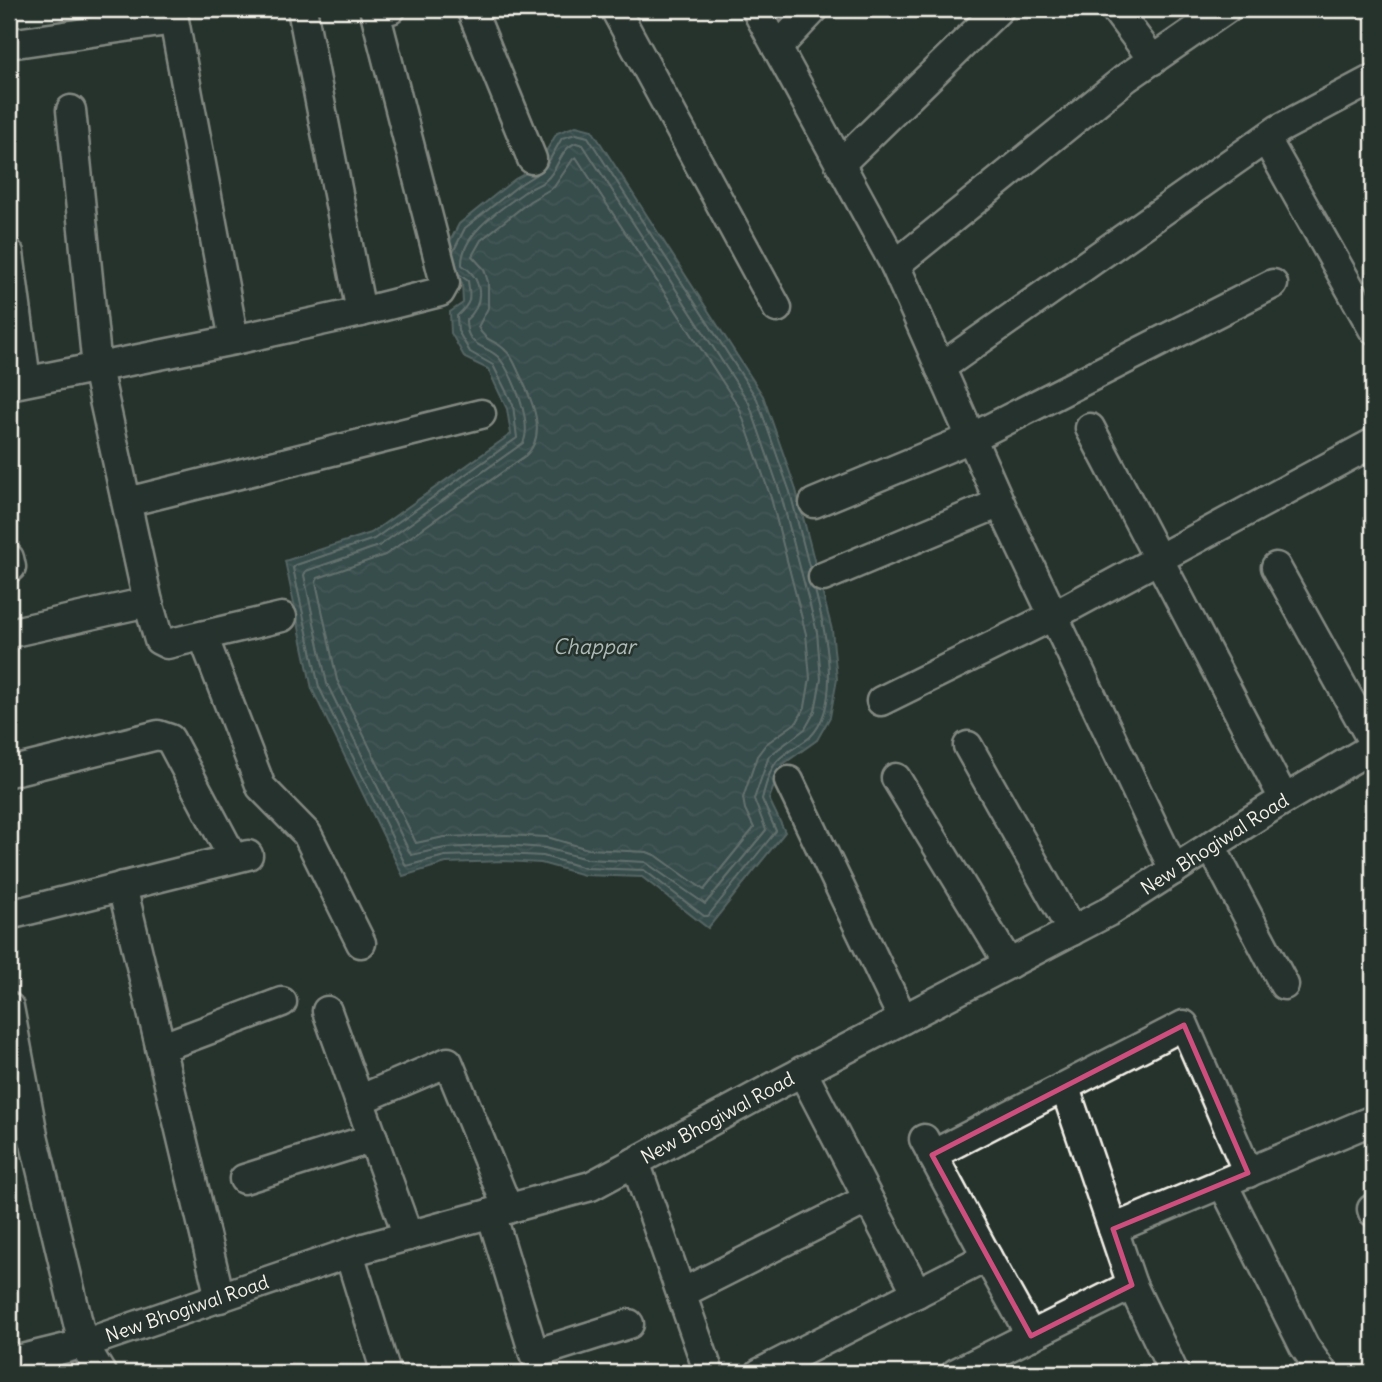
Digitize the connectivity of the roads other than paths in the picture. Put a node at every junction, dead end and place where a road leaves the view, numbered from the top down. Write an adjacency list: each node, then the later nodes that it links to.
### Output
1 (302, 9): 22 (street)
2 (391, 9): 22 (street)
3 (471, 9): 16 (street)
4 (615, 9): 21 (street)
5 (755, 9): 11 (street)
6 (814, 9): 11 (street)
7 (999, 9): 17 (street)
8 (1115, 9): 12 (street)
9 (1226, 9): 12 (street)
10 (9, 44): 24 (street)
11 (777, 48): 17 (street)
12 (1153, 60): 19 (street)
13 (1373, 79): 15 (street)
14 (71, 110): 25 (street)
15 (1266, 139): 23 (street); 26 (street)
16 (532, 159)
17 (839, 164): 19 (street)
18 (9, 253): 27 (street)
19 (895, 265): 26 (street)
20 (1273, 284): 30 (street)
21 (777, 309)
22 (361, 312): 24 (street)
23 (1373, 329)
24 (234, 340): 25 (street)
25 (97, 368): 27 (street); 32 (street)
26 (940, 368): 30 (street)
27 (17, 383)
28 (481, 414): 32 (street)
29 (1090, 428): 35 (street)
30 (971, 438): 33 (street); 34 (street)
31 (1373, 443): 35 (street)
32 (127, 502): 38 (street)
33 (814, 503)
34 (1000, 503): 37 (street); 39 (street)
35 (1158, 559): 39 (street); 50 (street)
36 (1276, 567): 44 (street)
37 (823, 578)
38 (148, 602): 41 (street); 42 (street)
39 (1054, 616): 43 (street); 52 (street)
40 (282, 617): 42 (street)
41 (9, 634)
42 (203, 636): 56 (street)
43 (881, 701)
44 (1373, 742)
45 (968, 746): 55 (street)
46 (1373, 747): 50 (street, New Bhogiwal Road)
47 (9, 772): 53 (street)
48 (896, 778): 57 (street)
49 (789, 781): 62 (street)
50 (1284, 799): 51 (street, New Bhogiwal Road)
51 (1211, 846): 52 (street, New Bhogiwal Road); 58 (street)
52 (1174, 870): 55 (street, New Bhogiwal Road)
53 (122, 886): 54 (street); 63 (street)
54 (9, 915)
55 (1072, 931): 57 (street, New Bhogiwal Road)
56 (361, 943)
57 (1009, 964): 62 (street, New Bhogiwal Road)
58 (1284, 985)
59 (282, 1002): 63 (street)
60 (9, 1007): 84 (street)
61 (327, 1011): 66 (street)
62 (903, 1019): 64 (street, New Bhogiwal Road)
63 (160, 1048): 81 (street)
64 (802, 1072): 69 (street, New Bhogiwal Road); 72 (street)
65 (1065, 1088): 70 (street); 74 (street); 77 (street)
66 (359, 1100): 68 (street); 73 (street)
67 (1373, 1120): 70 (street)
68 (373, 1138): 71 (street); 75 (street)
69 (635, 1162): 73 (street, New Bhogiwal Road); 79 (street)
70 (1235, 1178): 74 (street); 92 (street)
71 (244, 1179)
72 (868, 1199): 79 (street); 80 (street)
73 (499, 1211): 75 (street, New Bhogiwal Road); 82 (street)
74 (1113, 1229): 78 (street)
75 (408, 1236): 76 (street, New Bhogiwal Road)
76 (349, 1253): 81 (street, New Bhogiwal Road); 87 (street)
77 (986, 1257): 80 (street); 83 (street)
78 (1132, 1286): 83 (street); 91 (street)
79 (682, 1293): 88 (street)
80 (917, 1293): 89 (street)
81 (220, 1298): 84 (street, New Bhogiwal Road)
82 (629, 1324)
83 (1031, 1336): 90 (street)
84 (83, 1345): 85 (street, New Bhogiwal Road); 86 (street)
85 (9, 1362)
86 (101, 1373)
87 (386, 1373)
88 (709, 1373)
89 (760, 1373)
90 (956, 1373)
91 (1174, 1373)
92 (1323, 1373)

